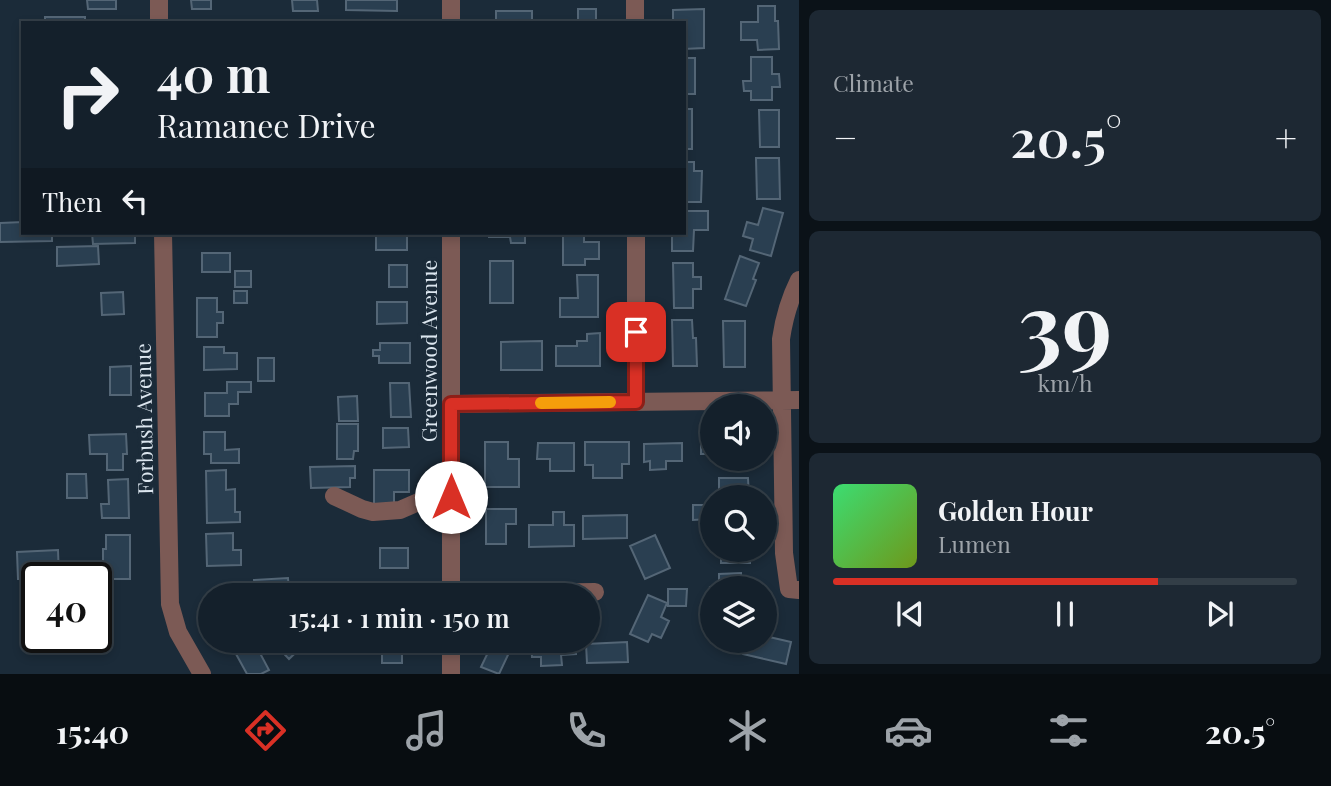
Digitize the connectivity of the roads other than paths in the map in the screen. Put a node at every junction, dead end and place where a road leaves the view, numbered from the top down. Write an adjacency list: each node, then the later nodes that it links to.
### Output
1 (159, 0): 4 (street)
2 (451, 0): 5 (street)
3 (635, 0): 6 (street)
4 (159, 21)
5 (451, 21)
6 (635, 21)
7 (163, 235): 19 (street, Forbush Avenue)
8 (451, 235): 13 (street, Greenwood Avenue)
9 (636, 235): 12 (street)
10 (799, 281): 11 (street)
11 (790, 401): 12 (street); 17 (street)
12 (636, 402): 13 (street)
13 (451, 404): 15 (street, Greenwood Avenue)
14 (334, 496): 15 (street)
15 (451, 497): 16 (street, Greenwood Avenue)
16 (451, 583)
17 (799, 590)
18 (451, 653): 20 (street)
19 (202, 674)
20 (451, 674)

